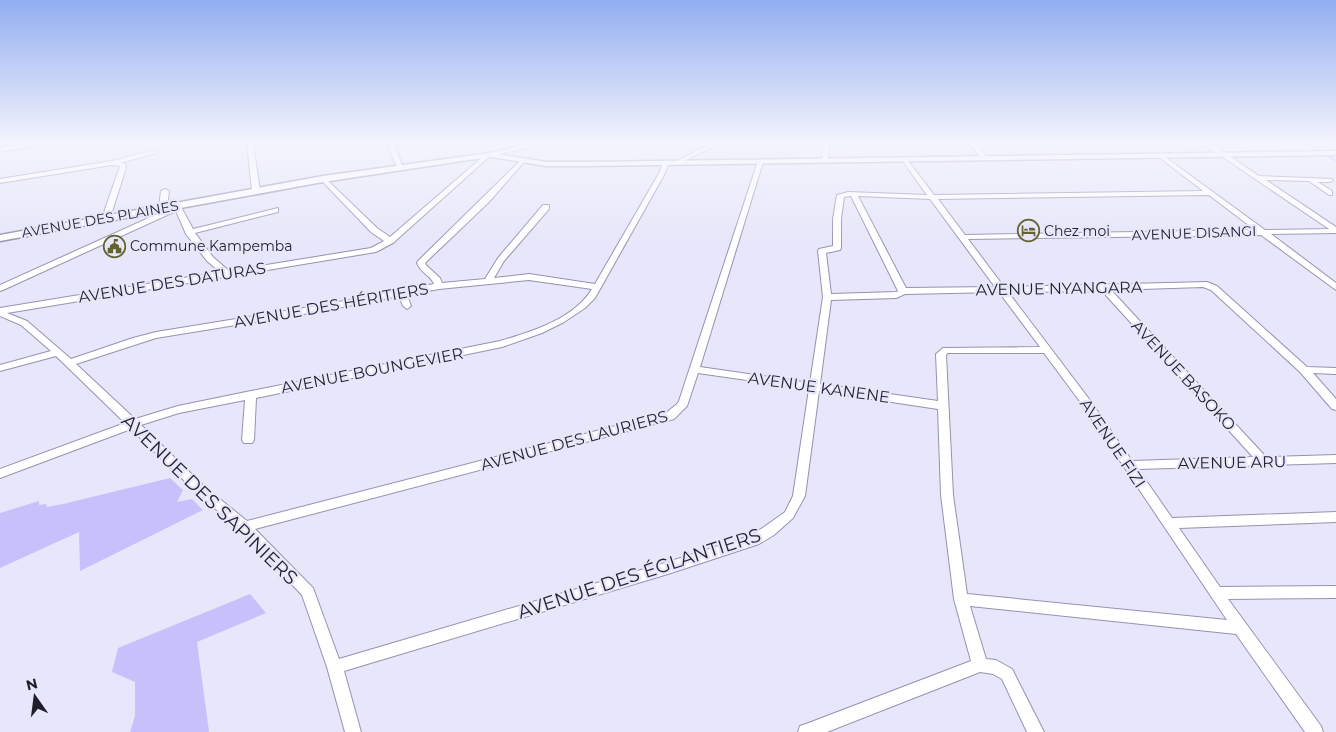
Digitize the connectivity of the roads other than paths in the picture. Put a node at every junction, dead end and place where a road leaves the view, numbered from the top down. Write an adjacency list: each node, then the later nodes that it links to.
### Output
1 (24, 177): 15 (street)
2 (120, 177): 26 (street)
3 (254, 177): 17 (street)
4 (335, 177): 12 (street, AVENUE DES PLAINES)
5 (463, 177): 32 (street, AVENUE DES DATURAS)
6 (507, 177): 37 (street)
7 (660, 177): 39 (street, AVENUE BOUNGEVIER)
8 (755, 177): 52 (street, AVENUE DES LAURIERS)
9 (917, 177): 21 (street, AVENUE FIZI)
10 (1188, 177): 20 (street)
11 (1257, 178): 13 (street); 27 (street)
12 (323, 179): 17 (street, AVENUE DES PLAINES); 32 (street)
13 (1310, 179): 14 (street); 18 (street)
14 (1330, 180)
15 (0, 181)
16 (165, 191): 24 (street)
17 (256, 191): 22 (street, AVENUE DES PLAINES)
18 (1329, 193)
19 (853, 194): 21 (street); 43 (street); 45 (street, AVENUE DES ÉGLANTIERS)
20 (1210, 194): 21 (street); 28 (street)
21 (932, 197): 30 (street, AVENUE FIZI)
22 (177, 206): 24 (street, AVENUE DES PLAINES); 29 (street); 40 (street)
23 (546, 207): 36 (street)
24 (163, 208): 26 (street, AVENUE DES PLAINES)
25 (275, 210): 29 (street)
26 (106, 218): 31 (street, AVENUE DES PLAINES)
27 (1336, 230): 28 (street, AVENUE DISANGI)
28 (1260, 231): 30 (street, AVENUE DISANGI); 38 (street)
29 (189, 232): 33 (street)
30 (962, 237): 42 (street, AVENUE FIZI)
31 (0, 238)
32 (390, 241): 34 (street, AVENUE DES DATURAS)
33 (212, 263): 34 (street); 35 (street)
34 (226, 273): 35 (street, AVENUE DES DATURAS)
35 (199, 278): 47 (street, AVENUE DES DATURAS)
36 (488, 281): 37 (street, AVENUE DES HÉRITIERS); 39 (street, AVENUE DES HÉRITIERS)
37 (439, 286): 44 (street, AVENUE DES HÉRITIERS)
38 (1336, 286)
39 (597, 287): 56 (street, AVENUE BOUNGEVIER)
40 (0, 288)
41 (1104, 288): 42 (street, AVENUE NYANGARA); 53 (street, AVENUE NYANGARA); 62 (street, AVENUE BASOKO)
42 (1001, 290): 43 (street, AVENUE NYANGARA); 48 (street, AVENUE FIZI)
43 (902, 291): 45 (street, AVENUE NYANGARA)
44 (402, 293): 46 (street); 50 (street, AVENUE DES HÉRITIERS)
45 (827, 297): 55 (street, AVENUE DES ÉGLANTIERS)
46 (407, 306)
47 (0, 312): 49 (street, AVENUE DES SAPINIERS)
48 (1047, 350): 57 (street); 63 (street, AVENUE FIZI)
49 (58, 352): 50 (street, AVENUE DES SAPINIERS); 51 (street)
50 (69, 363): 59 (street, AVENUE DES SAPINIERS)
51 (0, 368)
52 (693, 369): 55 (street, AVENUE KANENE); 67 (street, AVENUE DES LAURIERS)
53 (1304, 370): 54 (street); 58 (street)
54 (1336, 371)
55 (814, 386): 57 (street, AVENUE KANENE); 73 (street, AVENUE DES ÉGLANTIERS)
56 (251, 394): 59 (street, AVENUE BOUNGEVIER); 60 (street)
57 (944, 406): 70 (street)
58 (1336, 406)
59 (132, 424): 64 (street, AVENUE BOUNGEVIER); 67 (street, AVENUE DES SAPINIERS)
60 (248, 440)
61 (1336, 459): 62 (street, AVENUE ARU)
62 (1264, 462): 63 (street, AVENUE ARU)
63 (1128, 465): 66 (street, AVENUE FIZI)
64 (0, 474)
65 (1336, 517): 66 (street)
66 (1168, 523): 69 (street, AVENUE FIZI)
67 (245, 526): 73 (street, AVENUE DES SAPINIERS)
68 (1336, 592): 69 (street)
69 (1218, 593): 71 (street, AVENUE FIZI)
70 (961, 599): 71 (street); 72 (street)
71 (1240, 628): 77 (street, AVENUE FIZI)
72 (980, 665): 75 (street); 76 (street)
73 (335, 667): 74 (street, AVENUE DES SAPINIERS)
74 (353, 732)
75 (806, 732)
76 (1036, 732)
77 (1315, 732)

